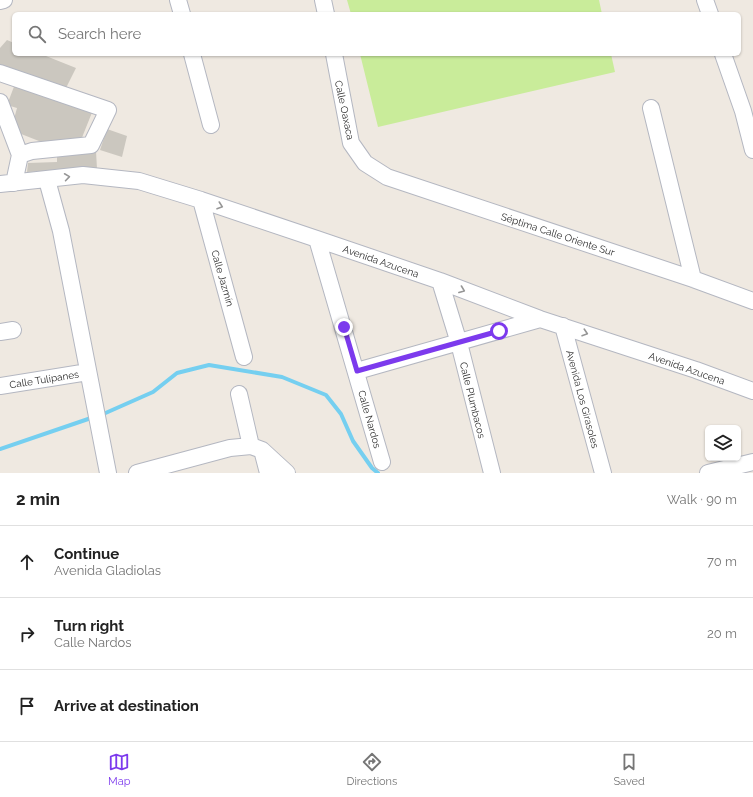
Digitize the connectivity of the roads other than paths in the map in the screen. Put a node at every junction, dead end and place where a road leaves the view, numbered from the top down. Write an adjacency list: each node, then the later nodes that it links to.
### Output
1 (4, 0): 5 (street)
2 (178, 0): 6 (street)
3 (323, 0): 7 (street)
4 (705, 0): 8 (street)
5 (0, 1)
6 (181, 12)
7 (326, 12)
8 (709, 12)
9 (193, 56): 16 (street)
10 (334, 56): 19 (street, Calle Oaxaca)
11 (724, 56): 15 (street)
12 (0, 73): 18 (street)
13 (0, 102): 18 (street)
14 (651, 108): 24 (street)
15 (748, 110): 17 (street)
16 (211, 125)
17 (753, 150)
18 (20, 155): 21 (street)
19 (365, 163): 24 (street, Séptima Calle Oriente Sur)
20 (47, 180): 21 (street, Avenida Azucena); 22 (street, Avenida Azucena, one-way to 22); 32 (street)
21 (7, 183)
22 (201, 200): 23 (street, Avenida Azucena, one-way to 23); 30 (street, Calle Jazmín)
23 (317, 239): 25 (street, Avenida Azucena); 31 (street, Calle Nardos)
24 (693, 279): 26 (street, Séptima Calle Oriente Sur)
25 (440, 281): 27 (street, Avenida Azucena, one-way to 27); 29 (street, Calle Plumbacos)
26 (753, 301)
27 (540, 319): 28 (street, Avenida Azucena); 29 (street)
28 (563, 326): 34 (street, Avenida Azucena, one-way to 34); 45 (street, Avenida Los Girasoles)
29 (459, 343): 31 (street); 44 (street, Calle Plumbacos)
30 (244, 357)
31 (357, 371): 37 (street, Calle Nardos)
32 (88, 372): 33 (street, Calle Tulipanes); 40 (street)
33 (0, 386)
34 (753, 391)
35 (239, 394): 36 (street)
36 (257, 448): 39 (street); 42 (street); 43 (street)
37 (382, 462)
38 (753, 462): 46 (street)
39 (172, 468): 41 (street)
40 (108, 473)
41 (137, 473)
42 (268, 473)
43 (287, 473)
44 (492, 473)
45 (603, 473)
46 (708, 473)

